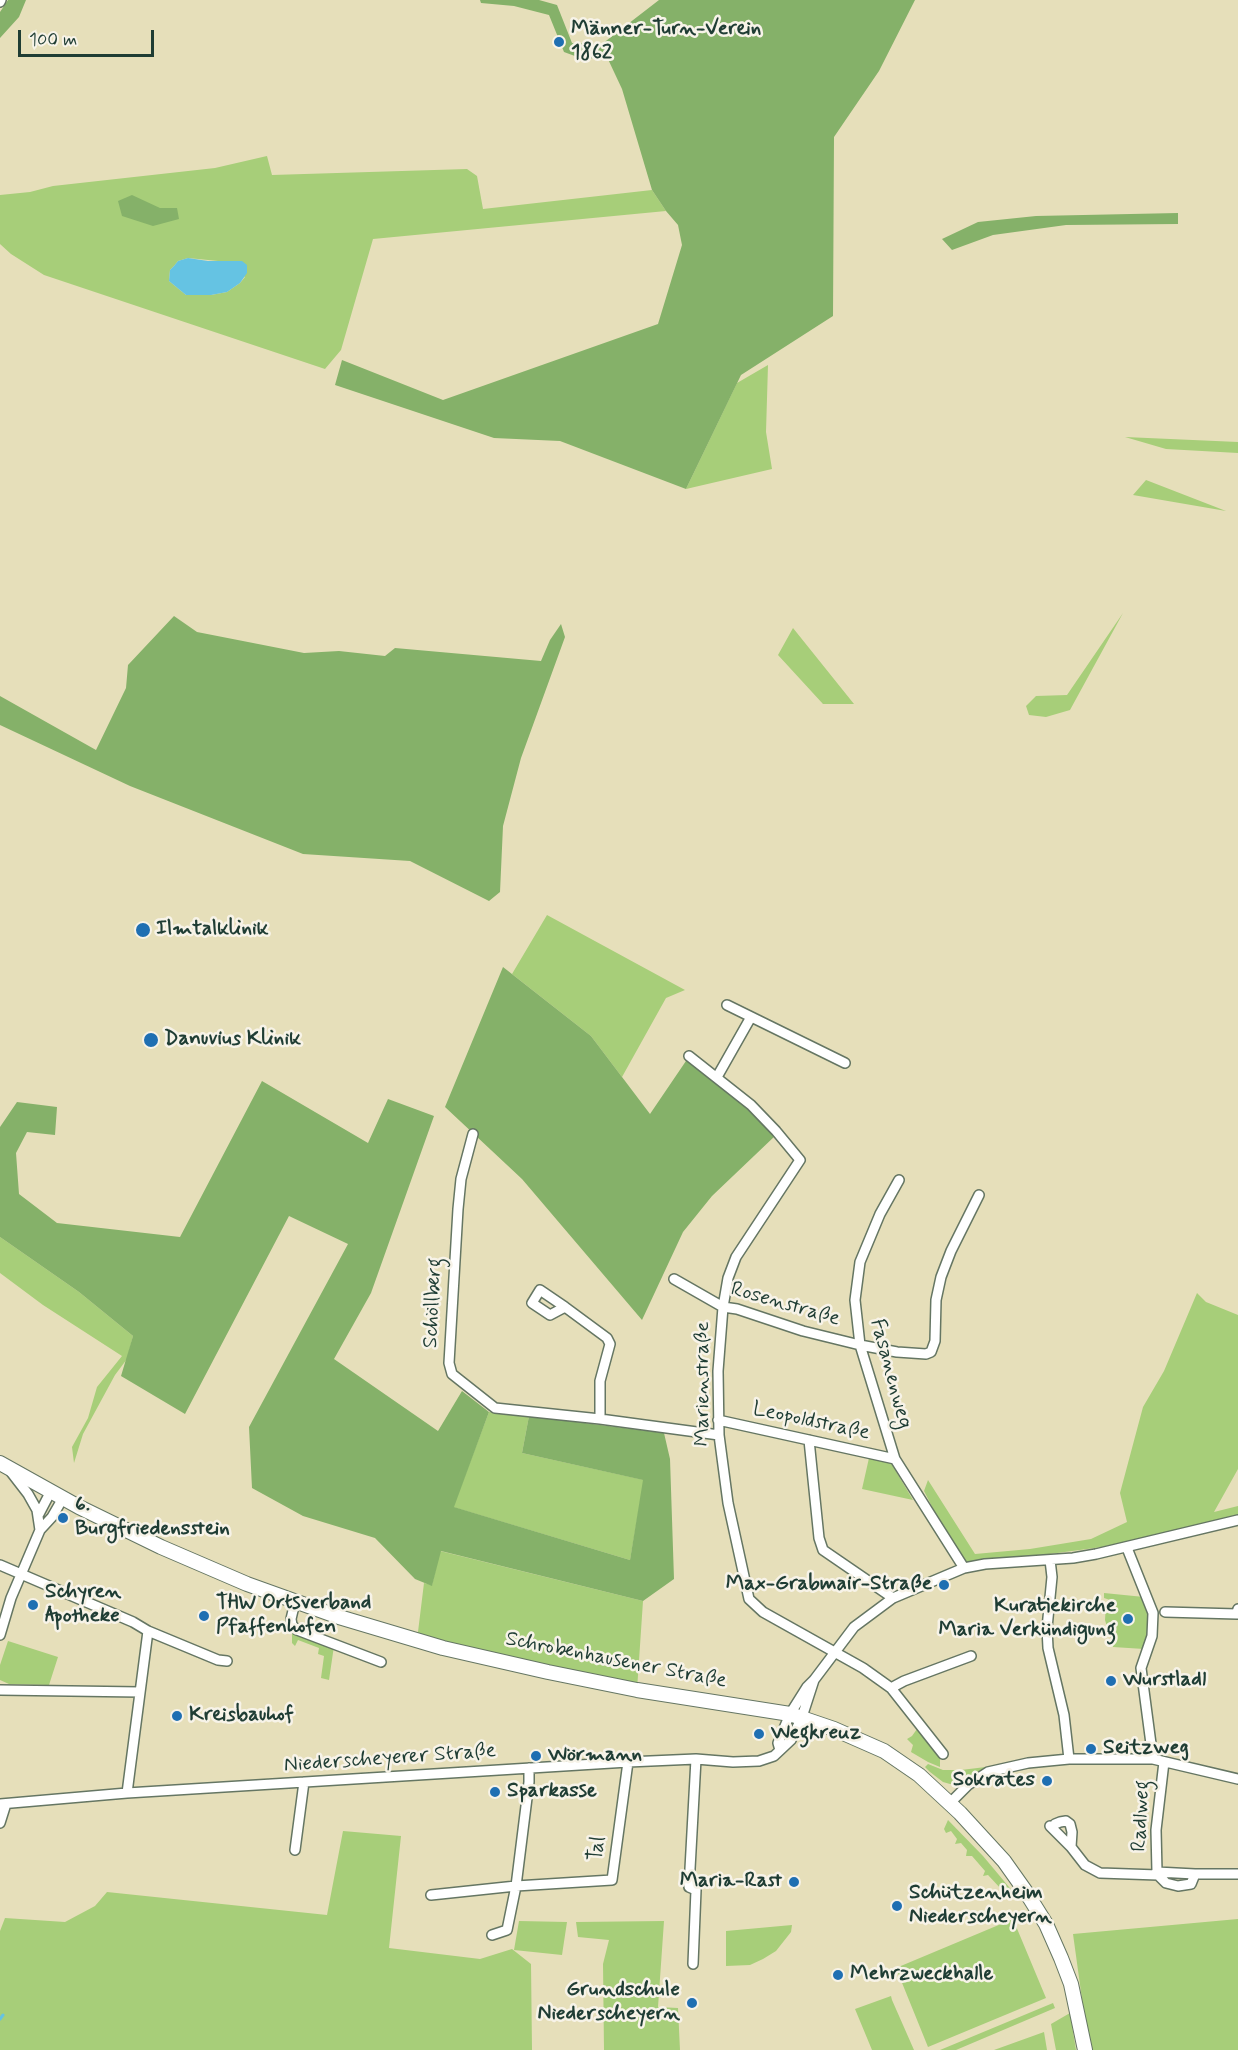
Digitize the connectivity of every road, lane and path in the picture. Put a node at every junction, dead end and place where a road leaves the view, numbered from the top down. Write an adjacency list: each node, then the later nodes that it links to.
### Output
1 (727, 1005): 2 (street)
2 (752, 1017): 4 (street); 5 (street)
3 (689, 1056): 5 (street)
4 (844, 1063)
5 (717, 1077): 11 (street, Marienstraße)
6 (473, 1134): 13 (street, Schöllberg)
7 (899, 1180): 12 (street, Fasanenweg)
8 (980, 1195): 12 (street, Rosenstraße)
9 (674, 1279): 11 (street, Rosenstraße)
10 (565, 1307): 13 (street)
11 (723, 1307): 12 (street, Rosenstraße); 14 (street, Marienstraße)
12 (860, 1345): 17 (street, Fasanenweg)
13 (600, 1419): 15 (street, Schöllberg)
14 (718, 1420): 15 (street, Marienstraße); 16 (street, Leopoldstraße)
15 (719, 1435): 34 (street, Marienstraße)
16 (809, 1440): 17 (street, Leopoldstraße); 28 (street)
17 (895, 1459): 26 (street, Fasanenweg)
18 (4, 1465): 19 (main road, Schrobenhausener Straße); 20 (street)
19 (57, 1495): 20 (street); 22 (street); 29 (main road, Schrobenhausener Straße)
20 (39, 1514): 22 (street)
21 (1238, 1520): 23 (street)
22 (40, 1530): 27 (street)
23 (1127, 1548): 24 (street); 45 (street)
24 (1050, 1560): 26 (street); 44 (street)
25 (0, 1565): 27 (street)
26 (964, 1568): 28 (street)
27 (21, 1573): 32 (street); 33 (street)
28 (893, 1598): 34 (street)
29 (295, 1602): 37 (street); 41 (main road, Schrobenhausener Straße)
30 (1165, 1612): 31 (street)
31 (1238, 1612)
32 (148, 1631): 36 (street); 40 (street)
33 (0, 1635)
34 (834, 1651): 38 (street, Marienstraße); 41 (street)
35 (970, 1656): 38 (street)
36 (226, 1661)
37 (381, 1662)
38 (891, 1688): 42 (street, Marienstraße)
39 (0, 1690): 40 (street)
40 (140, 1692): 51 (street)
41 (796, 1715): 43 (street, Niederscheyerer Straße); 52 (main road, Schrobenhausener Straße)
42 (943, 1754)
43 (696, 1759): 46 (street, Niederscheyerer Straße); 62 (street)
44 (1069, 1759): 45 (street); 52 (street)
45 (1153, 1759): 47 (street)
46 (628, 1762): 48 (street, Niederscheyerer Straße); 59 (street, Tal)
47 (1164, 1762): 49 (street); 57 (street, Radlweg)
48 (529, 1768): 50 (street, Niederscheyerer Straße); 59 (street)
49 (1238, 1779)
50 (304, 1782): 51 (street, Niederscheyerer Straße); 56 (street)
51 (127, 1793): 53 (street, Niederscheyerer Straße)
52 (950, 1803): 63 (main road, Schrobenhausener Straße)
53 (3, 1804): 54 (street)
54 (0, 1822)
55 (1071, 1847): 55 (street); 57 (street)
56 (295, 1850)
57 (1158, 1874): 58 (street)
58 (1238, 1874)
59 (516, 1886): 60 (street, Tal); 61 (street)
60 (431, 1894)
61 (492, 1935)
62 (693, 1964)
63 (1085, 2050)

